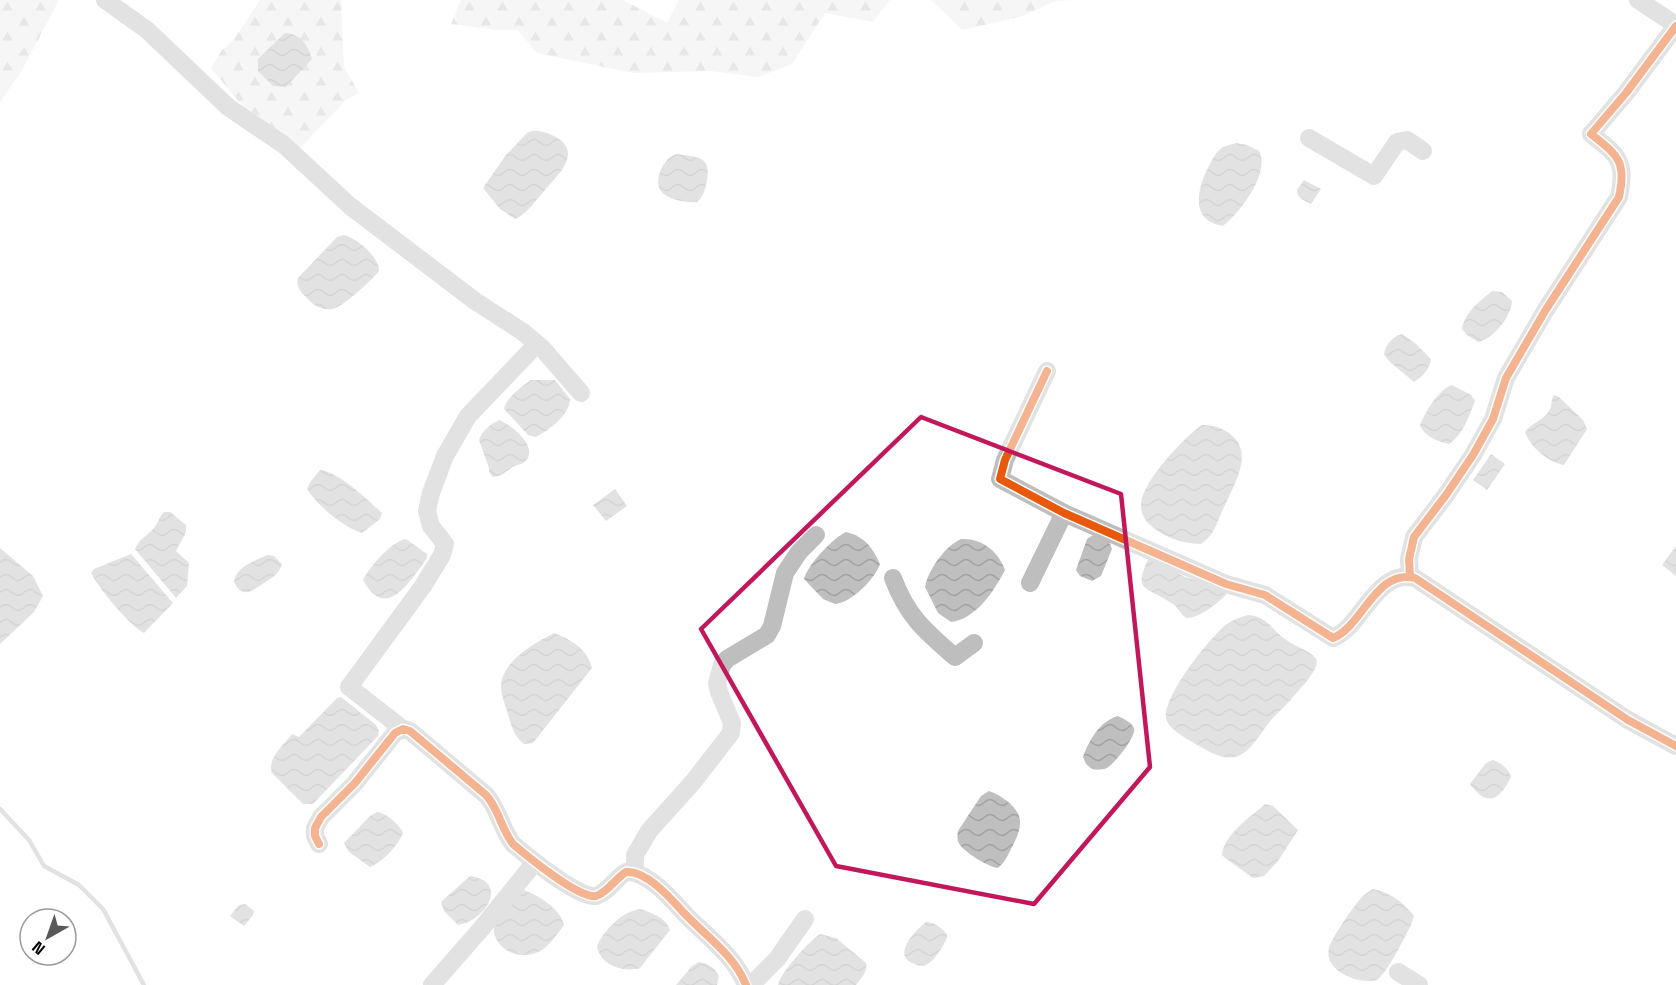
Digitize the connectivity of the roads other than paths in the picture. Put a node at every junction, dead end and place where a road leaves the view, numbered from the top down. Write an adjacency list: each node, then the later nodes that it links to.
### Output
1 (105, 0): 6 (street)
2 (1638, 0): 3 (street)
3 (1676, 26): 11 (street)
4 (1309, 138): 5 (street)
5 (1423, 151)
6 (537, 344): 8 (street); 15 (street)
7 (1047, 371): 9 (street)
8 (581, 393)
9 (1064, 513): 11 (street); 13 (street)
10 (816, 535): 19 (street)
11 (1410, 577): 16 (street)
12 (893, 578): 14 (street)
13 (1030, 583)
14 (974, 643)
15 (403, 729): 17 (street); 18 (street)
16 (1676, 746)
17 (319, 844)
18 (535, 862): 19 (street); 23 (street)
19 (635, 873): 22 (street)
20 (805, 919): 22 (street)
21 (1398, 972): 24 (street)
22 (742, 982)
23 (432, 985)
24 (1419, 985)

